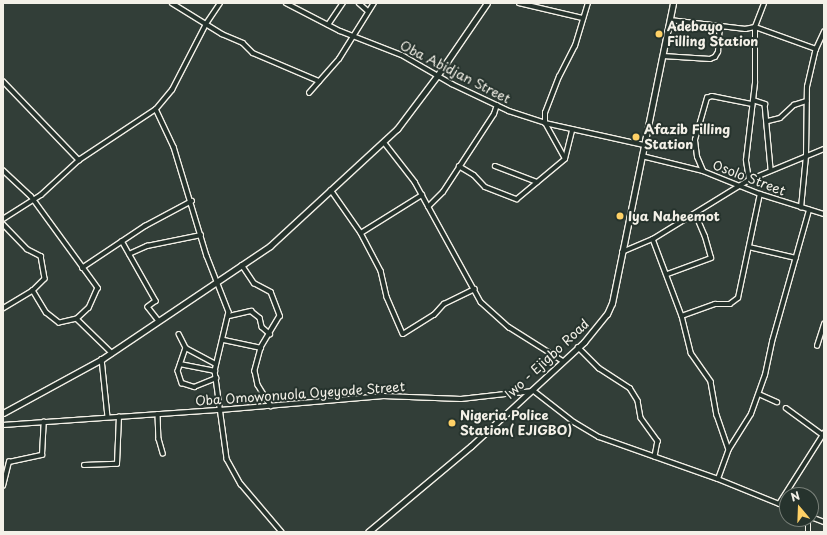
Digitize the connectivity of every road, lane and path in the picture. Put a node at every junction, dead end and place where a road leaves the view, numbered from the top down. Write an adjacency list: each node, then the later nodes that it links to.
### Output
1 (172, 3): 15 (street)
2 (220, 3): 15 (street)
3 (286, 3): 16 (street, Oba Abidjan Street)
4 (342, 3): 16 (street)
5 (359, 3): 12 (street)
6 (374, 3): 12 (street)
7 (486, 3): 23 (main road)
8 (519, 3): 13 (street)
9 (588, 3): 13 (street)
10 (673, 3): 14 (main road, Iwo - Ejigbo Road)
11 (764, 3): 18 (street)
12 (368, 11): 20 (street)
13 (583, 18): 32 (street)
14 (670, 20): 17 (street); 22 (main road, Iwo - Ejigbo Road)
15 (206, 24): 25 (street); 30 (street)
16 (328, 25): 20 (street, Oba Abidjan Street)
17 (720, 26): 18 (street); 22 (street)
18 (755, 27): 21 (street); 28 (street)
19 (824, 32): 21 (street)
20 (352, 36): 23 (street, Oba Abidjan Street); 25 (street)
21 (816, 49): 27 (street)
22 (663, 56): 35 (main road, Iwo - Ejigbo Road)
23 (437, 76): 29 (street, Oba Abidjan Street); 34 (main road)
24 (3, 81): 40 (street)
25 (319, 81): 26 (street)
26 (309, 93)
27 (806, 101): 31 (street); 38 (street)
28 (752, 102): 31 (street); 45 (street); 46 (street)
29 (497, 105): 32 (street, Oba Abidjan Street); 41 (street)
30 (156, 109): 40 (street); 53 (street)
31 (768, 121): 43 (street)
32 (546, 123): 33 (street, Oba Abidjan Street); 39 (street)
33 (572, 130): 35 (street, Oba Abidjan Street); 39 (street)
34 (384, 142): 49 (main road); 51 (street)
35 (644, 145): 37 (main road, Iwo - Ejigbo Road)
36 (824, 149): 38 (street)
37 (642, 156): 45 (street, Osolo Street); 66 (main road, Iwo - Ejigbo Road)
38 (806, 156): 43 (street); 55 (street)
39 (565, 159): 47 (street)
40 (79, 160): 52 (street)
41 (459, 166): 47 (street); 54 (street)
42 (495, 166): 47 (street)
43 (771, 169): 46 (street)
44 (3, 170): 52 (street)
45 (703, 171): 48 (street, Osolo Street)
46 (749, 180): 48 (street)
47 (537, 182)
48 (739, 186): 50 (street, Osolo Street); 57 (street)
49 (331, 190): 61 (street); 69 (main road)
50 (760, 194): 55 (street, Osolo Street); 65 (street)
51 (422, 195): 54 (street); 61 (street)
52 (33, 199): 59 (street); 70 (street)
53 (192, 201): 62 (street); 64 (street)
54 (428, 207): 73 (street)
55 (801, 208): 56 (street, Osolo Street)
56 (809, 210): 58 (street, Osolo Street); 68 (street)
57 (695, 214): 63 (street); 71 (street)
58 (824, 214)
59 (3, 218)
60 (3, 224): 74 (street)
61 (361, 233): 73 (street)
62 (201, 235): 67 (street); 72 (street)
63 (653, 239): 66 (street); 71 (street)
64 (122, 241): 67 (street); 70 (street)
65 (749, 247): 68 (street); 77 (street)
66 (622, 252): 85 (main road, Iwo - Ejigbo Road)
67 (129, 254): 79 (street)
68 (796, 258): 96 (street)
69 (242, 265): 72 (main road); 82 (street)
70 (82, 268): 78 (street)
71 (668, 274): 77 (street)
72 (218, 282): 76 (street); 79 (main road)
73 (475, 289): 90 (street)
74 (33, 291): 75 (street); 78 (street)
75 (3, 309)
76 (229, 316): 82 (street); 83 (street)
77 (682, 316): 108 (street)
78 (78, 319): 88 (street)
79 (159, 321): 88 (main road)
80 (824, 324): 84 (street)
81 (179, 334): 86 (street)
82 (270, 334): 87 (street)
83 (224, 340): 87 (street); 92 (street)
84 (817, 346)
85 (578, 347): 90 (main road, Iwo - Ejigbo Road); 110 (street)
86 (186, 348): 91 (street); 92 (street)
87 (261, 348): 98 (street)
88 (112, 353): 89 (main road)
89 (102, 359): 101 (main road); 103 (street)
90 (563, 361): 95 (main road, Iwo - Ejigbo Road)
91 (180, 364): 93 (street); 94 (street)
92 (216, 364): 93 (street)
93 (215, 371): 94 (street)
94 (216, 378): 100 (street)
95 (529, 391): 98 (street, Oba Omowonuola Oyeyode Street); 110 (street); 117 (main road, Iwo - Ejigbo Road)
96 (759, 394): 97 (street); 108 (street)
97 (777, 402)
98 (271, 406): 100 (street, Oba Omowonuola Oyeyode Street)
99 (786, 408): 107 (street)
100 (220, 410): 102 (street, Oba Omowonuola Oyeyode Street); 116 (street)
101 (3, 413)
102 (158, 414): 104 (street, Oba Omowonuola Oyeyode Street); 109 (street)
103 (108, 417): 104 (street, Oba Omowonuola Oyeyode Street); 105 (street, Oba Omowonuola Oyeyode Street)
104 (119, 417): 111 (street)
105 (44, 422): 106 (street, Oba Omowonuola Oyeyode Street); 113 (street)
106 (3, 425)
107 (823, 434): 114 (street)
108 (729, 450): 112 (street)
109 (163, 453)
110 (655, 457): 112 (street)
111 (84, 465)
112 (718, 479): 115 (street)
113 (3, 486)
114 (790, 487)
115 (779, 504)
116 (282, 532)
117 (368, 532)

